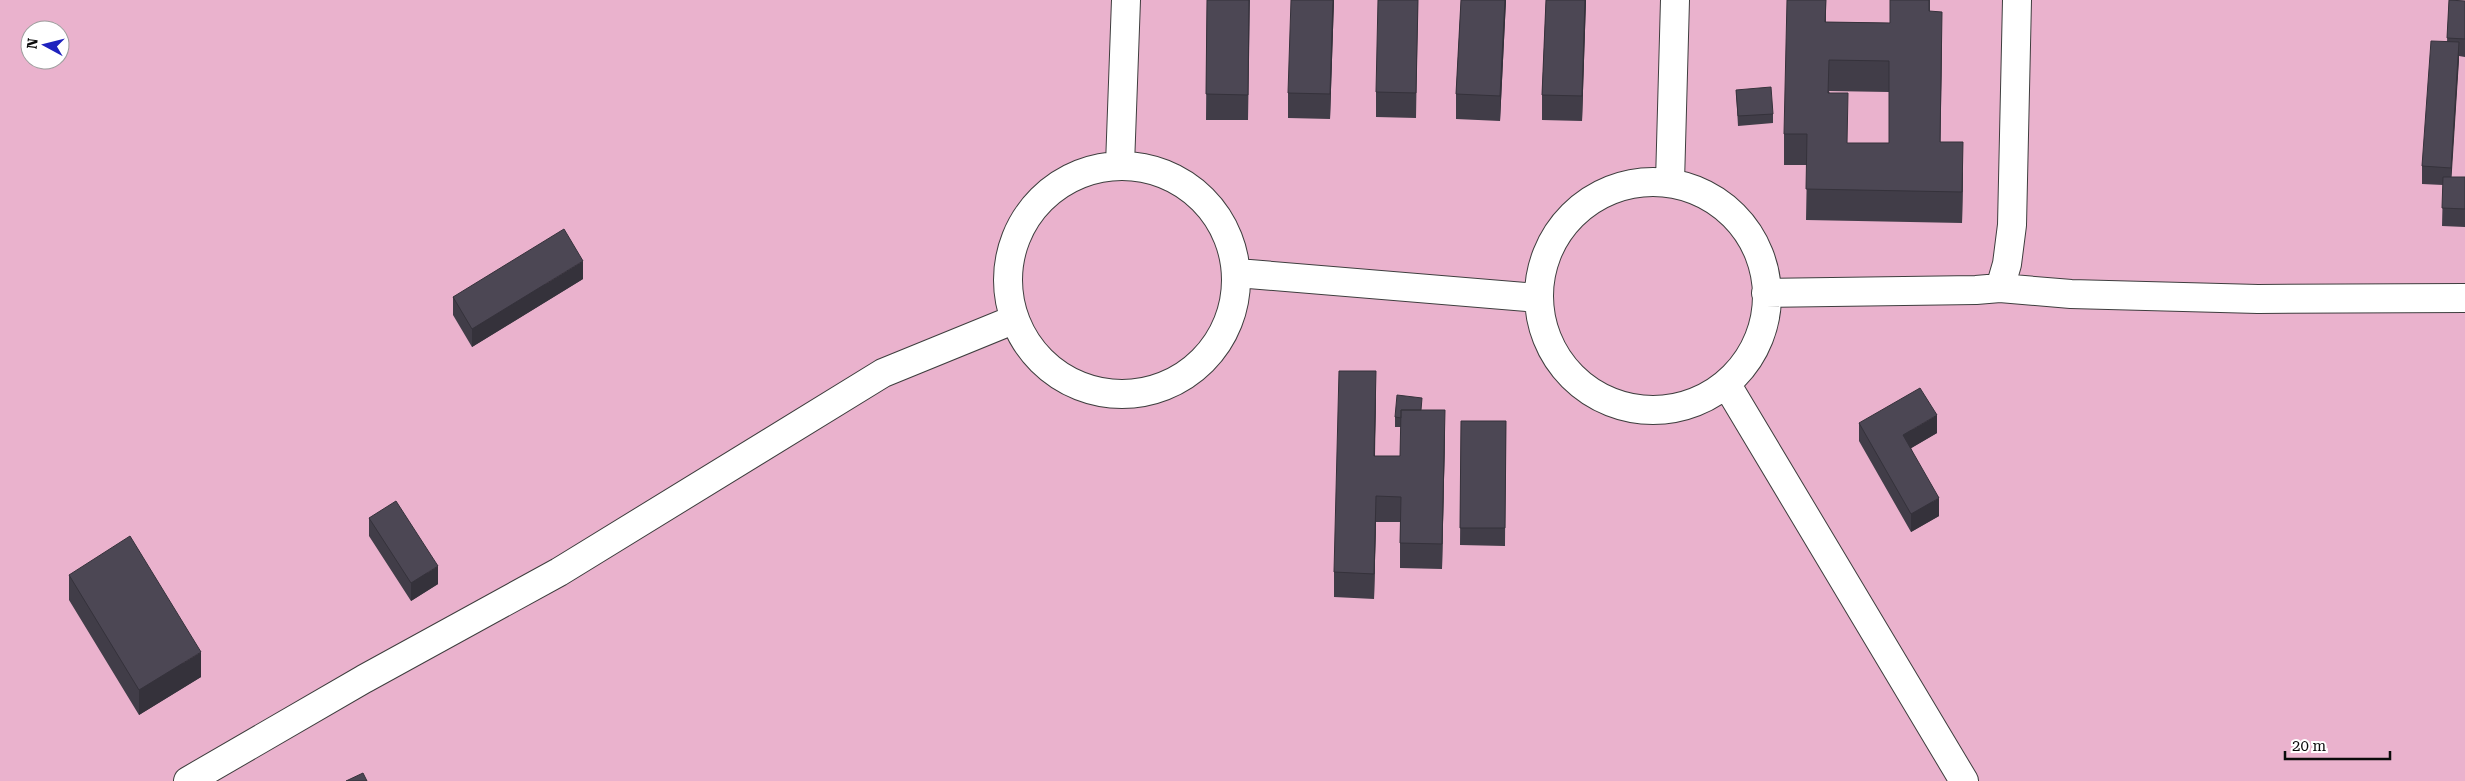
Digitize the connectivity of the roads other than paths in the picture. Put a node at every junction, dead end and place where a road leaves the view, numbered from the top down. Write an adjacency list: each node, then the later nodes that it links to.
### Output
1 (1126, 0): 4 (street)
2 (1676, 0): 5 (street)
3 (2017, 0): 7 (street)
4 (1120, 165): 6 (street); 11 (street)
5 (1670, 182): 8 (street); 9 (street)
6 (1237, 273): 9 (street); 11 (street)
7 (2000, 288): 8 (street); 10 (street)
8 (1766, 293): 12 (street)
9 (1538, 298): 12 (street)
10 (2465, 298)
11 (1013, 320): 13 (street)
12 (1727, 385): 14 (street)
13 (188, 781)
14 (1964, 781)

